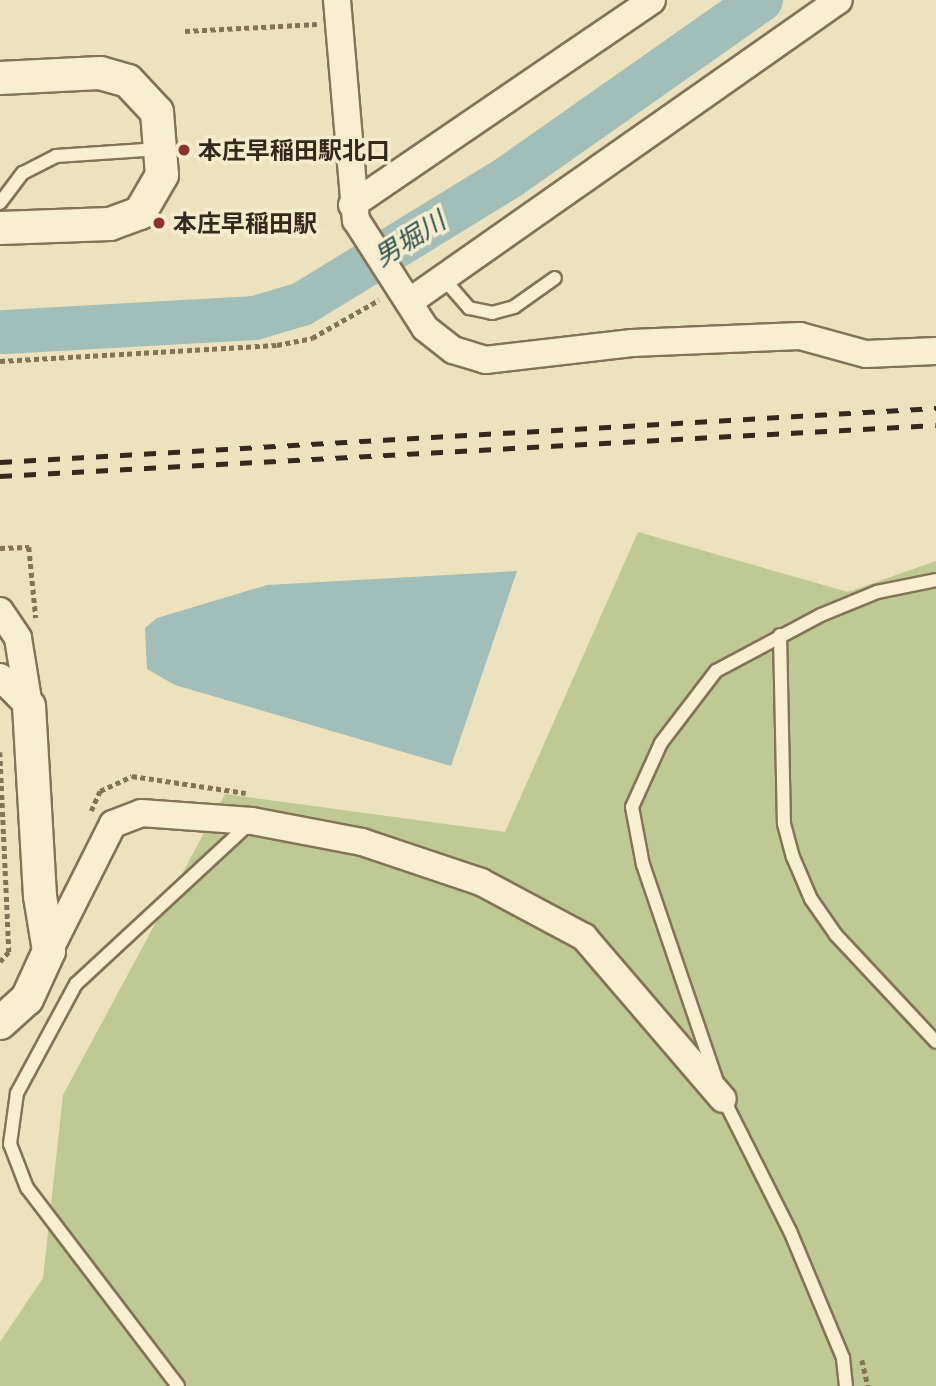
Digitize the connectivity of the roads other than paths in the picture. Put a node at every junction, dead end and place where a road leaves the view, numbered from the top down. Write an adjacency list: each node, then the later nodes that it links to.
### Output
1 (652, 0): 7 (street)
2 (839, 0): 9 (street)
3 (338, 12): 7 (street)
4 (0, 78): 5 (street)
5 (160, 149): 6 (lane); 8 (street)
6 (0, 203)
7 (356, 215): 11 (street)
8 (0, 228)
9 (443, 278): 10 (lane); 11 (street)
10 (555, 278)
11 (401, 289): 12 (street)
12 (936, 351)
13 (936, 580): 15 (lane)
14 (0, 611): 17 (street)
15 (780, 635): 21 (lane); 22 (lane)
16 (0, 677): 17 (street)
17 (29, 706): 19 (street)
18 (252, 821): 19 (street); 22 (street); 23 (lane)
19 (49, 951): 20 (street)
20 (0, 1023)
21 (936, 1042)
22 (723, 1099): 24 (lane)
23 (178, 1386)
24 (846, 1386)

